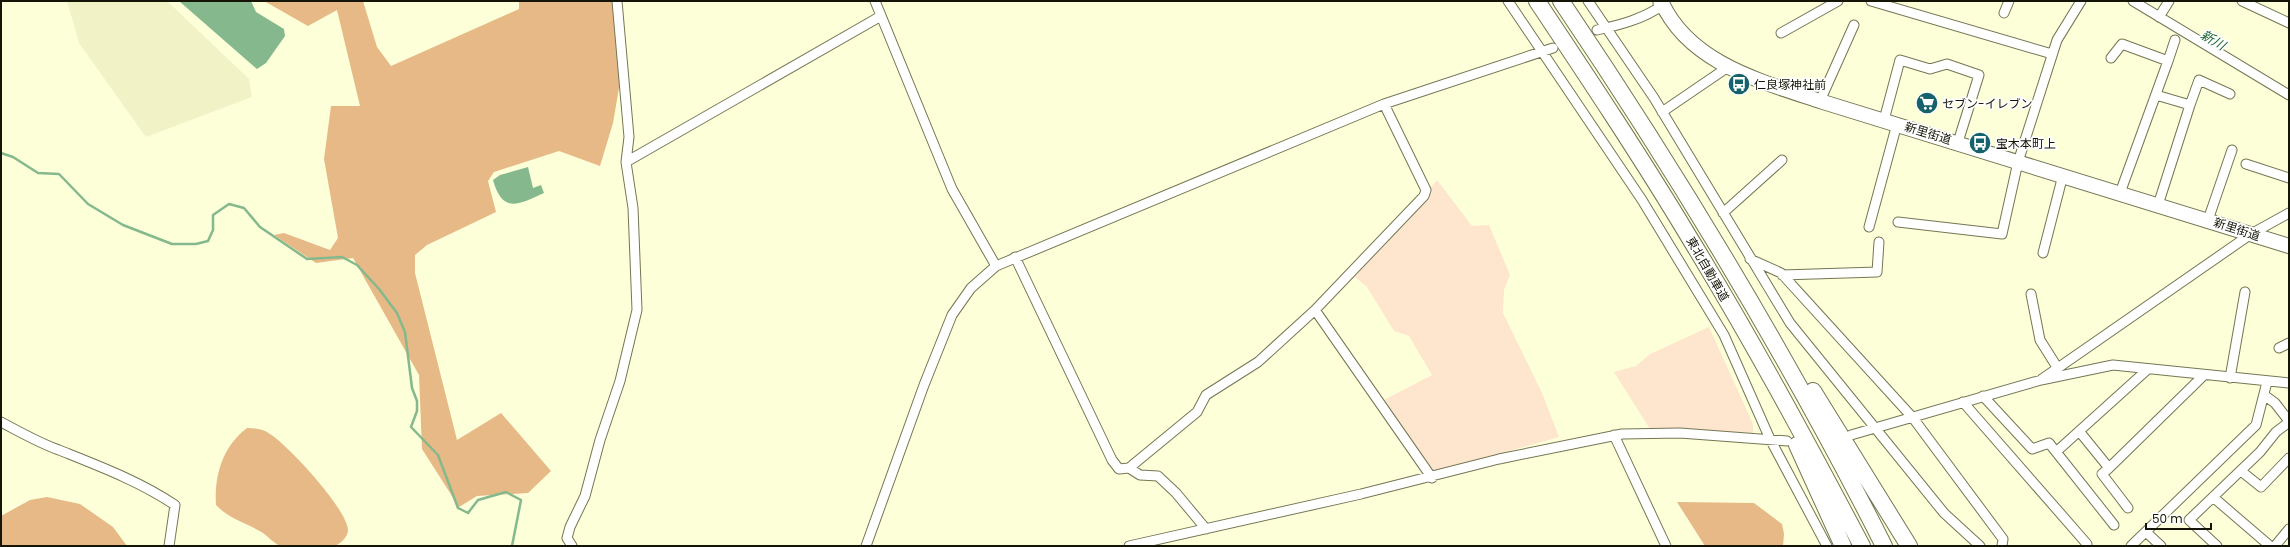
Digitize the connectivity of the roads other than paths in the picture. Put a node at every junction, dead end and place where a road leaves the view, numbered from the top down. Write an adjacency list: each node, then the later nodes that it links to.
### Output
1 (617, 1): 41 (street)
2 (875, 1): 16 (street)
3 (1508, 1): 25 (street)
4 (1537, 1): 73 (highway, 東北自動車道)
5 (1561, 1): 62 (highway, 東北自動車道)
6 (1588, 1): 20 (street)
7 (1838, 1): 22 (street)
8 (1872, 1): 26 (street)
9 (2009, 1): 15 (street)
10 (2080, 1): 26 (street)
11 (2133, 1): 17 (street)
12 (2169, 1): 17 (street)
13 (2242, 1): 18 (street)
14 (1660, 2): 20 (street); 29 (main road, 新里街道)
15 (2004, 12)
16 (881, 16): 41 (street); 59 (street)
17 (2159, 17): 32 (street)
18 (2289, 23)
19 (1854, 25): 33 (street)
20 (1607, 28): 21 (street); 36 (street)
21 (1597, 30)
22 (1781, 33)
23 (2175, 40): 28 (street)
24 (1553, 48): 25 (street)
25 (1542, 51): 34 (street); 85 (street)
26 (2052, 54): 42 (street)
27 (2111, 58): 28 (street)
28 (2168, 61): 31 (street)
29 (1728, 66): 33 (main road, 新里街道); 36 (street)
30 (2230, 94): 35 (street)
31 (2156, 95): 35 (street); 46 (street)
32 (2289, 95)
33 (1820, 101): 37 (main road, 新里街道)
34 (1384, 104): 57 (street); 64 (street)
35 (2190, 105): 47 (street)
36 (1662, 112): 48 (street)
37 (1890, 122): 38 (main road, 新里街道); 38 (street); 52 (street)
38 (1958, 142): 42 (main road, 新里街道)
39 (2232, 150): 50 (street)
40 (1782, 160): 48 (street)
41 (626, 162): 102 (street)
42 (2018, 162): 44 (main road, 新里街道); 51 (street)
43 (2246, 164): 45 (street)
44 (2063, 176): 46 (main road, 新里街道); 56 (street)
45 (2289, 178)
46 (2120, 193): 47 (main road, 新里街道)
47 (2158, 205): 50 (main road, 新里街道)
48 (1723, 213): 58 (street)
49 (2289, 213): 53 (street)
50 (2208, 220): 53 (main road, 新里街道)
51 (1898, 222)
52 (1869, 227)
53 (2251, 234): 55 (main road, 新里街道); 67 (street)
54 (1879, 242): 60 (street)
55 (2289, 246)
56 (2043, 253)
57 (1015, 257): 59 (street); 89 (street)
58 (1750, 259): 60 (street); 81 (street)
59 (996, 266): 103 (street)
60 (1782, 275): 78 (street)
61 (2245, 292): 70 (street)
62 (1745, 293): 109 (highway, 東北自動車道); 110 (highway)
63 (2032, 294): 67 (street)
64 (1314, 310): 89 (street); 92 (street)
65 (2289, 343): 66 (street)
66 (2279, 348)
67 (2057, 367): 71 (street)
68 (2148, 369): 69 (street); 71 (street); 82 (street)
69 (2204, 375): 70 (street); 90 (street)
70 (2230, 378): 72 (street)
71 (2041, 380): 76 (street)
72 (2267, 382): 74 (street); 75 (street)
73 (1774, 383): 107 (highway); 108 (highway, 東北自動車道)
74 (2289, 383)
75 (2264, 395): 79 (street); 98 (street)
76 (1983, 396): 77 (street); 87 (street)
77 (1963, 402): 78 (street); 99 (street)
78 (1913, 418): 81 (street); 100 (street)
79 (2289, 421): 91 (street)
80 (1, 422): 101 (street)
81 (1874, 430): 84 (street); 111 (street)
82 (2079, 431): 87 (street); 90 (street)
83 (1614, 435): 85 (street); 92 (street); 105 (street)
84 (1850, 435)
85 (1770, 439): 86 (street); 106 (street)
86 (1787, 441)
87 (2056, 452): 95 (street)
88 (2289, 458): 91 (street)
89 (1129, 468): 96 (street)
90 (2109, 468): 94 (street)
91 (2241, 471): 93 (street)
92 (1432, 478): 96 (street)
93 (2213, 497): 114 (street); 115 (street)
94 (2128, 508)
95 (2114, 525)
96 (1206, 529): 104 (street)
97 (2289, 529): 116 (street)
98 (2146, 532): 112 (street); 113 (street)
99 (2087, 544)
100 (2003, 545)
101 (169, 546)
102 (572, 546)
103 (866, 546)
104 (1129, 546)
105 (1666, 546)
106 (1827, 546)
107 (1844, 546)
108 (1862, 546)
109 (1884, 546)
110 (1909, 546)
111 (1980, 546)
112 (2131, 546)
113 (2161, 546)
114 (2217, 546)
115 (2270, 546)
116 (2275, 546)

